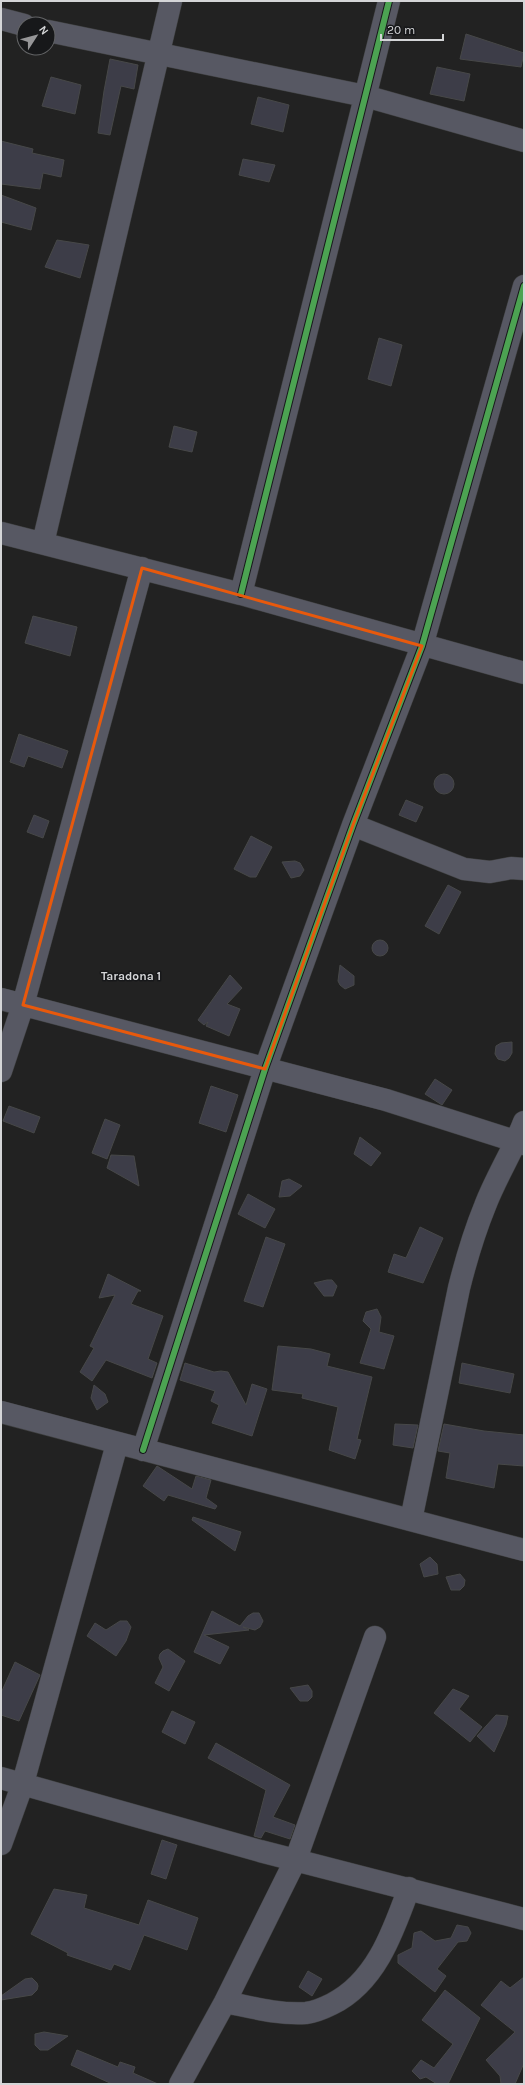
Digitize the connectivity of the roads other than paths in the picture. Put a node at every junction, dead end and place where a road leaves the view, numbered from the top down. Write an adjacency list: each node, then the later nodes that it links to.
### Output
1 (171, 1): 6 (street)
2 (389, 1): 7 (street)
3 (1, 19): 4 (street)
4 (16, 23)
5 (56, 33): 6 (street)
6 (157, 54): 7 (street); 11 (street)
7 (365, 96): 8 (street); 13 (street)
8 (524, 141)
9 (524, 286): 14 (street)
10 (1, 533): 11 (street)
11 (43, 543): 12 (street)
12 (142, 568): 13 (street); 19 (street)
13 (241, 594): 14 (street)
14 (422, 646): 15 (street); 16 (street)
15 (524, 673)
16 (353, 825): 17 (street); 20 (street)
17 (524, 869)
18 (1, 999): 19 (street)
19 (23, 1005): 20 (street); 21 (street)
20 (265, 1069): 23 (street); 26 (street)
21 (1, 1071)
22 (524, 1122): 23 (street)
23 (520, 1143): 27 (street)
24 (1, 1412): 25 (street)
25 (117, 1444): 26 (street); 31 (street)
26 (143, 1450): 27 (street)
27 (411, 1520): 28 (street)
28 (524, 1550)
29 (375, 1637): 33 (street)
30 (1, 1778): 31 (street)
31 (23, 1783): 32 (street); 33 (street)
32 (1, 1844)
33 (296, 1859): 34 (street); 36 (street)
34 (409, 1888): 35 (street); 36 (street)
35 (524, 1919)
36 (225, 2002): 37 (street)
37 (180, 2084)

